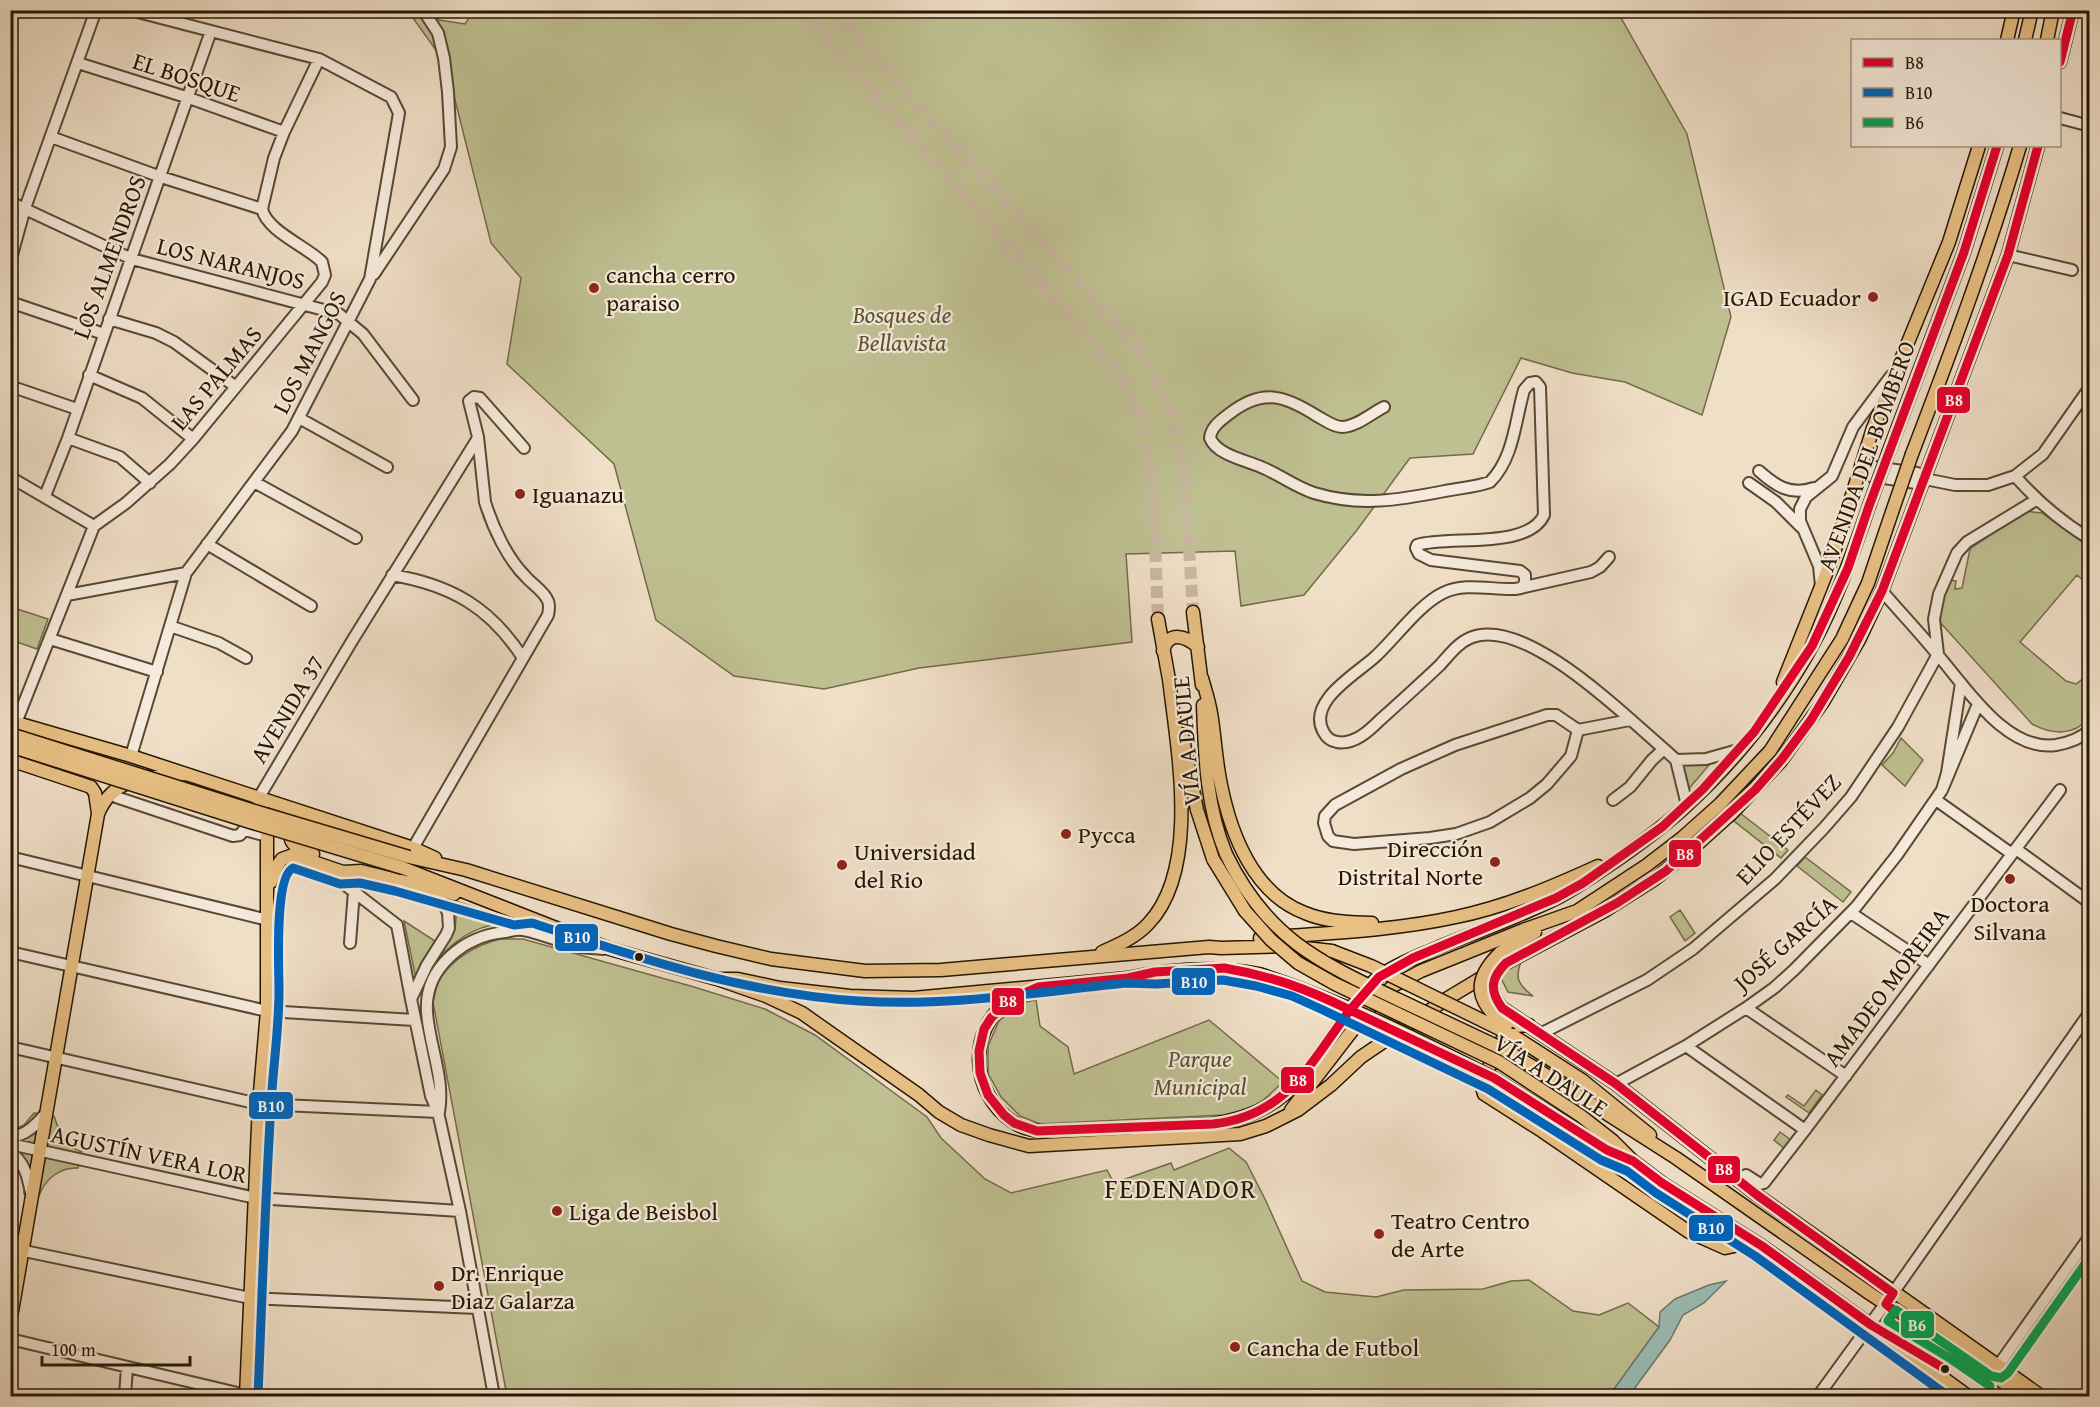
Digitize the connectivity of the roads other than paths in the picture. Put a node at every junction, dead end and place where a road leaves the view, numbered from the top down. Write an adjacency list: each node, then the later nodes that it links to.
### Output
1 (96, 10): 14 (street)
2 (130, 10): 8 (street)
3 (423, 10): 32 (street)
4 (2013, 10): 9 (main road)
5 (2032, 10): 10 (main road)
6 (2053, 10): 11 (main road)
7 (2073, 10): 12 (main road)
8 (211, 31): 13 (street); 15 (street, LOS ALMENDROS)
9 (2007, 39)
10 (2025, 39)
11 (2047, 39)
12 (2061, 58)
13 (319, 59): 18 (street); 32 (street, LOS MANGOS)
14 (78, 63): 15 (street, EL BOSQUE); 19 (street)
15 (189, 98): 18 (street, EL BOSQUE); 24 (street, LOS ALMENDROS)
16 (2061, 118): 17 (street)
17 (2090, 126)
18 (284, 132): 27 (street)
19 (51, 137): 24 (street); 26 (street)
20 (1979, 147): 38 (main road, AVENIDA DEL BOMBERO)
21 (1997, 147): 89 (main road, AVENIDA DEL BOMBERO, bridge)
22 (2020, 147): 129 (main road, AVENIDA DEL BOMBERO, bridge)
23 (2038, 147): 28 (main road, AVENIDA DEL BOMBERO)
24 (161, 177): 27 (street); 29 (street, LOS ALMENDROS)
25 (10, 202): 26 (street, LOS NARANJOS)
26 (25, 208): 29 (street, LOS NARANJOS); 30 (street)
27 (262, 209): 34 (street, LAS PALMAS)
28 (2008, 255): 31 (street); 56 (main road, AVENIDA DEL BOMBERO)
29 (132, 259): 34 (street, LOS NARANJOS); 35 (street, LOS ALMENDROS)
30 (10, 262)
31 (2072, 270)
32 (370, 279): 36 (street, LOS MANGOS)
33 (10, 302): 37 (street)
34 (304, 303): 36 (street, LOS NARANJOS); 41 (street, LAS PALMAS)
35 (109, 319): 37 (street, LOS ALMENDROS); 41 (street)
36 (349, 320): 43 (street, LOS NARANJOS); 46 (street, LOS MANGOS)
37 (104, 334): 39 (street, LOS ALMENDROS)
38 (1897, 369): 52 (main road, AVENIDA DEL BOMBERO); 60 (street)
39 (89, 375): 45 (street, LOS ALMENDROS); 49 (street)
40 (10, 386): 45 (street)
41 (236, 387): 49 (street, LAS PALMAS)
42 (2090, 387): 54 (street)
43 (413, 400)
44 (1384, 407): 72 (street)
45 (77, 409): 48 (street, LOS ALMENDROS)
46 (298, 418): 51 (street); 57 (street, LOS MANGOS)
47 (478, 437): 50 (street); 70 (street, AVENIDA 37); 84 (street)
48 (68, 438): 58 (street); 61 (street, LOS ALMENDROS)
49 (194, 439): 58 (street, LAS PALMAS)
50 (524, 448)
51 (387, 467)
52 (1860, 469): 56 (street); 71 (main road, AVENIDA DEL BOMBERO)
53 (1759, 471): 60 (street)
54 (2015, 476): 56 (street); 62 (street)
55 (10, 477): 61 (street)
56 (1924, 479): 73 (main road, AVENIDA DEL BOMBERO)
57 (254, 482): 65 (street); 67 (street, LOS MANGOS)
58 (150, 483): 63 (street, LAS PALMAS)
59 (1749, 483): 64 (street)
60 (1820, 486): 64 (street)
61 (45, 496): 63 (street)
62 (2036, 500): 66 (street); 82 (street)
63 (94, 526): 74 (street)
64 (1803, 529): 71 (street)
65 (356, 538)
66 (2090, 538)
67 (207, 544): 69 (street, LOS MANGOS); 75 (street)
68 (1609, 557): 72 (street)
69 (186, 573): 74 (street); 78 (street, LOS MANGOS)
70 (392, 576): 84 (street); 108 (street, AVENIDA 37)
71 (1821, 586): 89 (main road, AVENIDA DEL BOMBERO)
72 (1519, 589): 91 (street)
73 (1882, 591): 82 (street); 139 (main road, AVENIDA DEL BOMBERO)
74 (67, 595): 79 (street)
75 (311, 606)
76 (1193, 612): 80 (main road, VÍA A DAULE)
77 (1158, 619): 81 (main road, VÍA A DAULE)
78 (170, 626): 83 (street); 85 (street, LOS MANGOS)
79 (50, 639): 85 (street); 92 (street)
80 (1198, 647): 81 (main road); 86 (main road, VÍA A DAULE)
81 (1164, 651): 87 (main road, VÍA A DAULE)
82 (1938, 654): 88 (street); 150 (street, ELIO ESTÉVEZ)
83 (246, 658)
84 (524, 658): 121 (street)
85 (157, 672): 99 (street, LOS MANGOS)
86 (1202, 678): 133 (main road); 166 (main road, VÍA A DAULE, bridge)
87 (1169, 679): 138 (main road); 167 (main road, VÍA A DAULE, bridge)
88 (1961, 683): 90 (street); 105 (street, JOSÉ GARCÍA)
89 (1775, 703): 98 (main road, AVENIDA DEL BOMBERO)
90 (1978, 704): 94 (street); 105 (street, JOSÉ GARCÍA)
91 (1630, 720): 93 (street); 97 (street)
92 (12, 726): 95 (main road); 121 (main road, bridge)
93 (1578, 730): 93 (street)
94 (2088, 731)
95 (79, 740): 99 (main road); 103 (main road)
96 (10, 746): 121 (main road, bridge)
97 (1664, 749): 101 (street); 109 (street)
98 (1738, 750): 101 (street); 111 (main road, AVENIDA DEL BOMBERO)
99 (131, 756): 102 (main road)
100 (10, 760): 103 (main road)
101 (1676, 760): 111 (street)
102 (185, 774): 104 (main road); 108 (main road)
103 (71, 779): 112 (main road)
104 (130, 781): 112 (main road); 114 (main road)
105 (1942, 790): 110 (street, JOSÉ GARCÍA)
106 (2060, 790): 119 (street, AMADEO MOREIRA)
107 (116, 797): 116 (street)
108 (258, 799): 113 (main road); 115 (main road)
109 (1614, 800)
110 (1936, 800): 119 (street); 131 (street, JOSÉ GARCÍA)
111 (1688, 805): 118 (main road, AVENIDA DEL BOMBERO)
112 (98, 814): 124 (main road)
113 (308, 815): 121 (main road); 123 (main road)
114 (255, 816): 115 (main road); 116 (street)
115 (266, 823): 117 (main road)
116 (245, 830): 117 (street)
117 (267, 836): 128 (main road)
118 (1627, 852): 133 (main road); 143 (main road)
119 (2014, 852): 127 (street); 140 (street, AMADEO MOREIRA)
120 (10, 857): 124 (street)
121 (408, 858): 130 (main road); 138 (main road)
122 (317, 863): 123 (main road); 125 (street); 128 (main road)
123 (361, 871): 126 (main road)
124 (87, 875): 132 (street); 141 (main road)
125 (354, 891): 134 (street); 144 (street)
126 (438, 891): 130 (main road); 144 (street)
127 (2090, 903)
128 (268, 904): 132 (main road)
129 (1577, 911): 139 (main road); 160 (main road, AVENIDA DEL BOMBERO)
130 (518, 913): 136 (main road)
131 (1851, 913): 140 (street); 145 (street, JOSÉ GARCÍA)
132 (268, 920): 146 (main road)
133 (1403, 926): 135 (main road)
134 (350, 943)
135 (1209, 946): 138 (main road); 151 (main road, VÍA A DAULE, bridge)
136 (610, 949): 142 (main road); 158 (street)
137 (10, 952): 141 (street)
138 (1093, 956)
139 (1503, 958): 149 (main road, VÍA A DAULE); 151 (main road, bridge); 160 (main road, AVENIDA DEL BOMBERO)
140 (1929, 965): 155 (street, AMADEO MOREIRA)
141 (72, 967): 146 (street); 154 (main road)
142 (717, 979): 143 (main road, VÍA A DAULE); 160 (main road, AVENIDA DEL BOMBERO)
143 (1038, 987): 167 (main road, VÍA A DAULE, bridge)
144 (411, 999): 148 (street)
145 (1746, 1008): 152 (street, JOSÉ GARCÍA); 155 (street)
146 (267, 1011): 148 (street); 157 (main road)
147 (2090, 1012): 176 (street)
148 (414, 1020): 158 (street)
149 (1530, 1025): 150 (main road, VÍA A DAULE); 174 (main road)
150 (1542, 1033): 156 (main road, VÍA A DAULE)
151 (1513, 1034): 166 (main road, VÍA A DAULE)
152 (1686, 1046): 156 (street, JOSÉ GARCÍA); 161 (street)
153 (10, 1047): 154 (street)
154 (56, 1057): 157 (street); 159 (main road)
155 (1846, 1076): 161 (street, AMADEO MOREIRA)
156 (1616, 1084): 168 (main road, VÍA A DAULE)
157 (259, 1104): 158 (street); 171 (main road)
158 (438, 1112): 172 (street)
159 (47, 1113): 162 (street); 164 (main road)
160 (1284, 1118)
161 (1805, 1130): 168 (street, AMADEO MOREIRA)
162 (10, 1137)
163 (10, 1144): 164 (street, AGUSTÍN VERA LOR)
164 (40, 1151): 170 (main road); 171 (street, AGUSTÍN VERA LOR)
165 (10, 1152): 170 (street)
166 (1676, 1158): 177 (main road, VÍA A DAULE)
167 (1633, 1161): 169 (main road, VÍA A DAULE)
168 (1738, 1180): 176 (main road, VÍA A DAULE)
169 (1662, 1183): 174 (main road, VÍA A DAULE); 182 (main road, VÍA A DAULE)
170 (32, 1197): 175 (main road)
171 (256, 1198): 172 (street, AGUSTÍN VERA LOR); 178 (main road)
172 (460, 1211): 180 (street)
173 (2090, 1236): 184 (street)
174 (1739, 1245): 182 (main road, VÍA A DAULE)
175 (16, 1249): 178 (street); 181 (main road)
176 (1890, 1291): 177 (main road); 179 (street); 184 (main road, VÍA A DAULE)
177 (1869, 1293): 179 (main road, VÍA A DAULE)
178 (250, 1298): 180 (street); 187 (main road)
179 (1886, 1304): 182 (street); 193 (main road, VÍA A DAULE)
180 (477, 1308): 189 (street)
181 (10, 1323)
182 (1867, 1329): 190 (street); 191 (main road, VÍA A DAULE); 192 (main road, VÍA A DAULE)
183 (10, 1339): 185 (street)
184 (1998, 1366): 194 (main road, VÍA A DAULE)
185 (127, 1367): 186 (street); 187 (street)
186 (125, 1396)
187 (246, 1396): 188 (street)
188 (273, 1396)
189 (494, 1396)
190 (1818, 1396)
191 (1954, 1396)
192 (1968, 1396)
193 (2024, 1396)
194 (2042, 1396)

